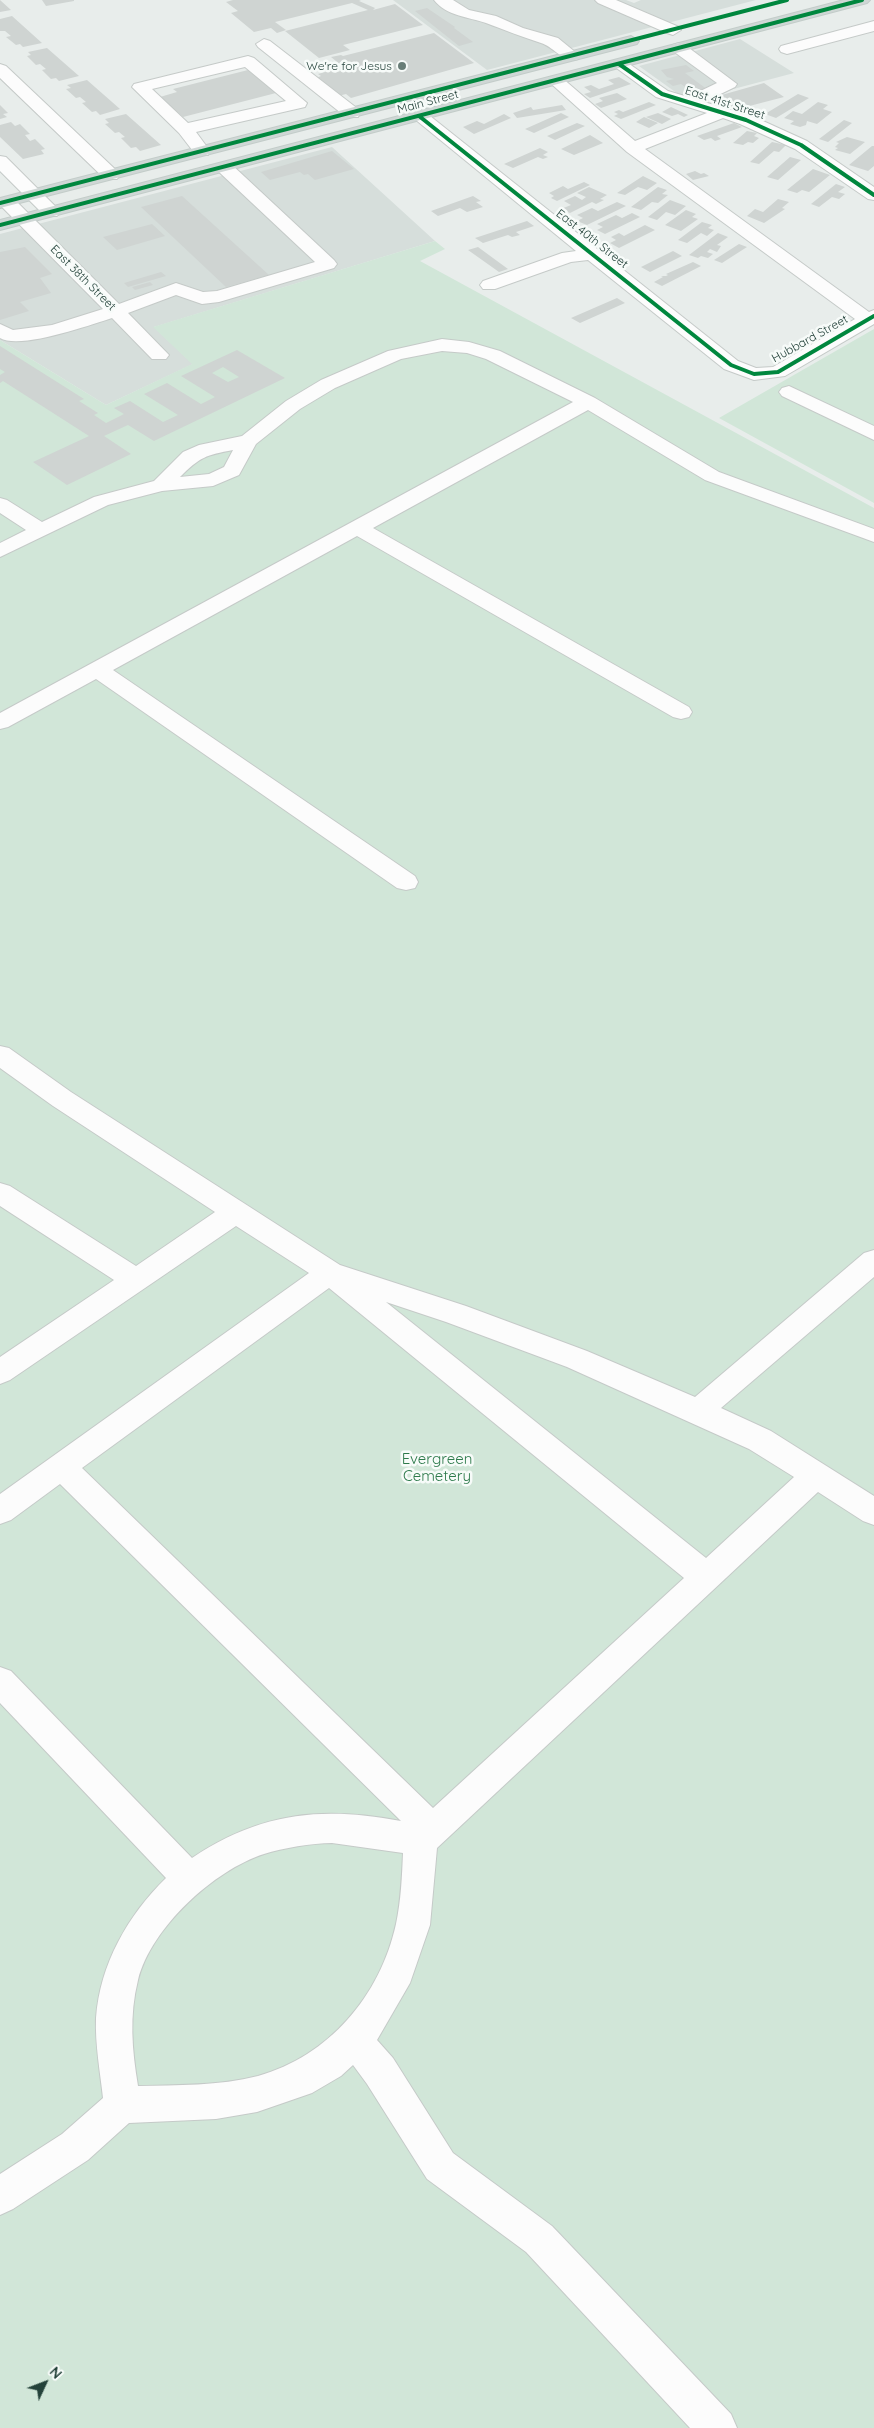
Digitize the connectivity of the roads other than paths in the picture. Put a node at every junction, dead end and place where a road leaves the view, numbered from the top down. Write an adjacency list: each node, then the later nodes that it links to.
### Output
1 (442, 0): 10 (street)
2 (603, 0): 6 (street)
3 (787, 0): 6 (main road, Main Street)
4 (862, 0): 8 (main road, Main Street)
5 (874, 26): 9 (street)
6 (673, 30): 10 (main road, Main Street); 15 (main road)
7 (264, 44): 17 (street)
8 (678, 48): 11 (main road, Main Street); 16 (street)
9 (787, 49)
10 (572, 56): 17 (main road, Main Street)
11 (619, 64): 13 (main road, Main Street); 16 (street, East 41st Street)
12 (0, 69): 26 (street)
13 (555, 80): 15 (main road, Main Street); 22 (street)
14 (299, 103): 20 (street); 21 (street); 21 (street)
15 (467, 103): 19 (main road, Main Street)
16 (688, 103): 18 (street, East 41st Street)
17 (352, 113): 20 (main road, Main Street)
18 (722, 113): 22 (street); 28 (street, East 41st Street)
19 (419, 116): 25 (main road, Main Street); 33 (street, East 40th Street)
20 (319, 121): 23 (main road, Main Street)
21 (184, 129): 23 (street)
22 (633, 148): 36 (street)
23 (202, 151): 26 (main road, Main Street)
24 (0, 161): 27 (street)
25 (224, 168): 30 (main road, Main Street); 35 (street)
26 (111, 175): 27 (main road, Main Street)
27 (33, 194): 29 (main road, Main Street); 30 (street)
28 (874, 195)
29 (3, 202): 31 (street, East 38th Street)
30 (51, 212): 31 (main road, Main Street)
31 (23, 219): 32 (main road, Main Street); 35 (street, East 38th Street)
32 (0, 225)
33 (592, 254): 34 (street); 39 (street, East 40th Street)
34 (489, 285)
35 (117, 311): 37 (street); 38 (street, East 38th Street)
36 (871, 318): 39 (street, Hubbard Street)
37 (0, 330)
38 (159, 355)
39 (754, 374)
40 (789, 392): 42 (street)
41 (588, 402): 43 (street); 46 (street); 48 (street)
42 (874, 434)
43 (248, 442): 44 (street); 44 (street)
44 (161, 486): 47 (street)
45 (0, 504): 47 (street)
46 (358, 528): 50 (street); 51 (street)
47 (40, 530): 49 (street)
48 (874, 536)
49 (0, 551)
50 (98, 670): 52 (street); 53 (street)
51 (681, 712)
52 (0, 722)
53 (406, 882)
54 (0, 1055): 56 (street)
55 (0, 1193): 59 (street)
56 (236, 1212): 58 (street); 59 (street)
57 (874, 1261): 61 (street)
58 (330, 1274): 61 (street); 62 (street); 66 (street)
59 (136, 1280): 60 (street)
60 (0, 1372)
61 (698, 1411): 63 (street)
62 (61, 1466): 64 (street); 68 (street)
63 (817, 1475): 65 (street); 66 (street)
64 (0, 1511)
65 (874, 1512)
66 (706, 1577): 68 (street)
67 (0, 1681): 69 (street)
68 (427, 1835): 69 (street); 70 (street)
69 (189, 1878): 71 (street)
70 (355, 2040): 71 (street); 73 (street)
71 (122, 2106): 72 (street)
72 (0, 2196)
73 (717, 2428)

